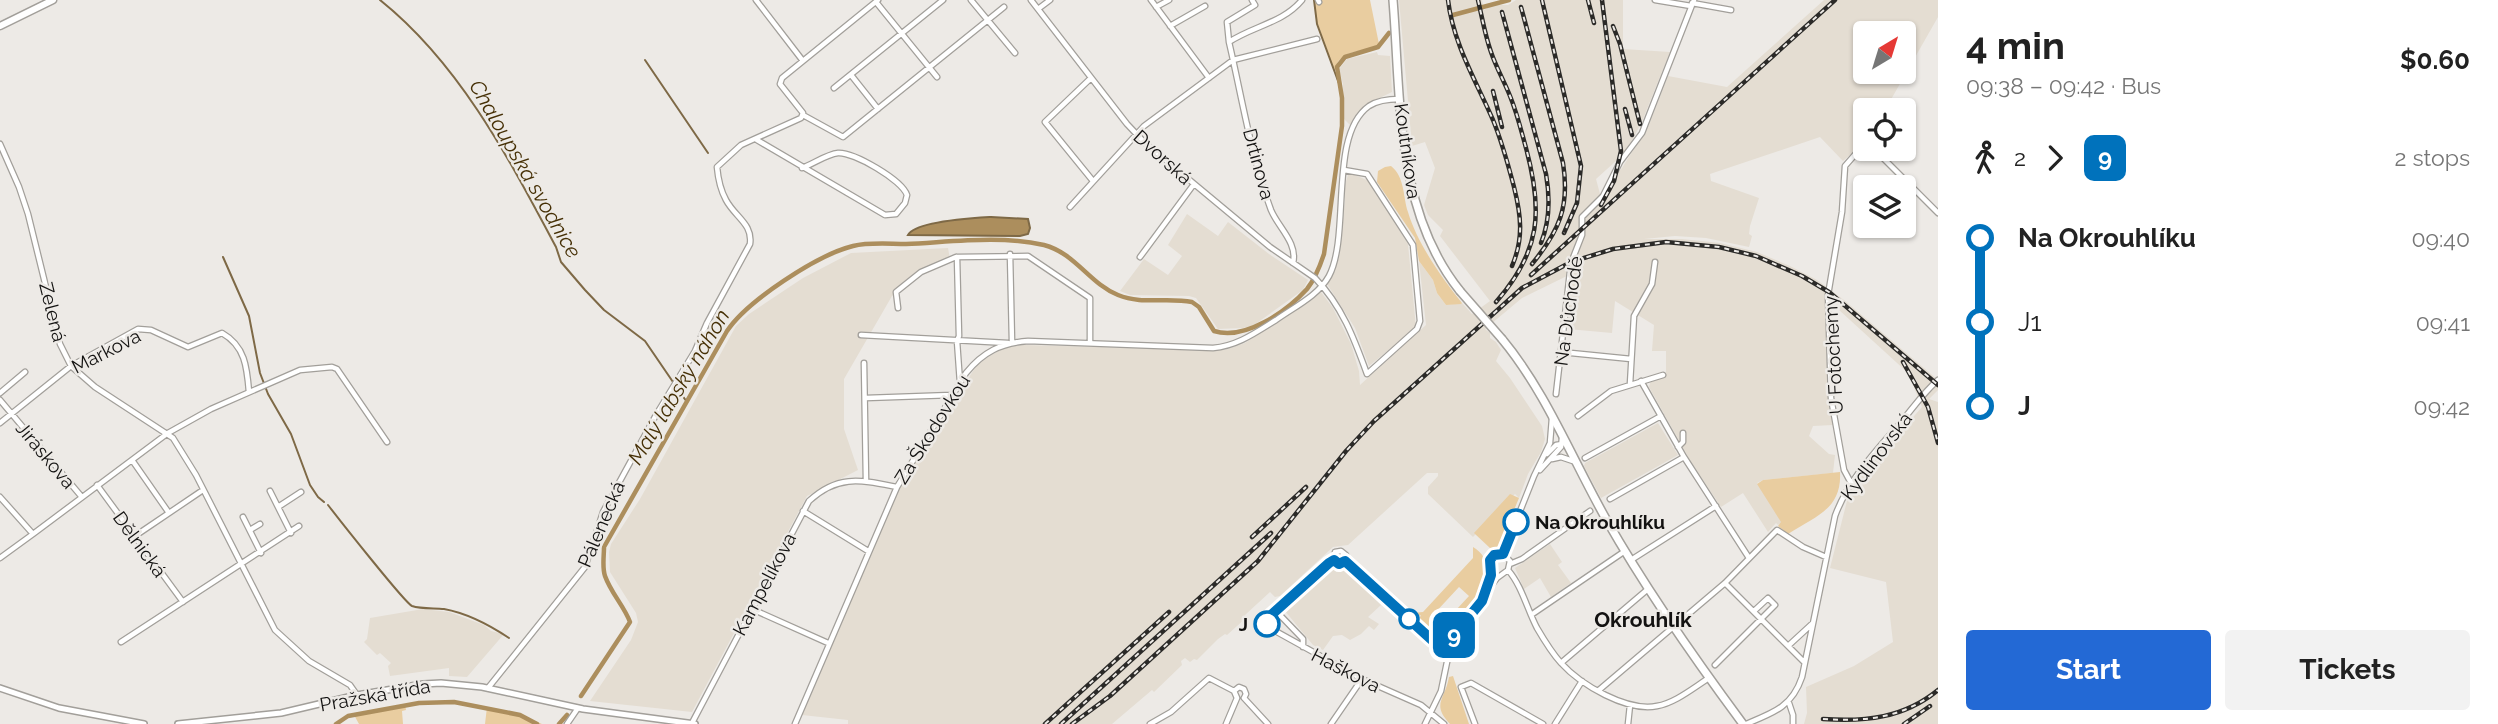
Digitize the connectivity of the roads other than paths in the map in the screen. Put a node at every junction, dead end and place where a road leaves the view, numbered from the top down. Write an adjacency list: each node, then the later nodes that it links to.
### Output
1 (53, 0): 21 (main road)
2 (756, 0): 28 (street)
3 (943, 0): 23 (street)
4 (971, 0): 20 (street)
5 (1031, 0): 18 (street, Dvorská)
6 (1050, 0): 18 (street)
7 (1151, 0): 17 (street)
8 (1169, 0): 17 (street)
9 (1302, 0): 25 (street)
10 (1393, 0): 35 (main road, Koutníkova)
11 (1655, 0): 14 (street)
12 (876, 1): 23 (street); 28 (street)
13 (1255, 2): 25 (street)
14 (1692, 3): 19 (street); 60 (street, Na Důchodě)
15 (1205, 6): 22 (street)
16 (1004, 7): 20 (street)
17 (1156, 7): 22 (street)
18 (1038, 9): 32 (street, Dvorská)
19 (1731, 10)
20 (988, 20): 26 (street); 29 (street)
21 (0, 26)
22 (1170, 26): 33 (street)
23 (902, 34): 29 (street); 30 (street)
24 (1317, 38): 27 (street)
25 (1229, 42): 27 (street, Drtinova)
26 (1005, 53)
27 (1233, 60): 33 (street); 52 (street, Drtinova)
28 (803, 61): 37 (street)
29 (929, 68): 31 (street); 36 (street)
30 (851, 75): 34 (street); 36 (street)
31 (937, 78)
32 (1091, 78): 38 (street, Dvorská); 45 (street)
33 (1209, 78): 38 (street)
34 (834, 88)
35 (1401, 99): 44 (street); 79 (main road, Koutníkova, bridge)
36 (878, 109): 37 (street)
37 (803, 115): 39 (street, Pálenecká)
38 (1136, 134): 45 (street); 46 (street, Dvorská)
39 (757, 140): 43 (street); 151 (street, Pálenecká)
40 (0, 144): 63 (street, Zelená)
41 (1853, 158): 92 (street, U Fotochemy)
42 (1886, 161): 48 (street)
43 (802, 168): 43 (street)
44 (1344, 170): 54 (street); 54 (street)
45 (1094, 181): 47 (street)
46 (1194, 184): 51 (street); 52 (street, Dvorská)
47 (1070, 207)
48 (1938, 213)
49 (1010, 254): 50 (street); 58 (street); 59 (street)
50 (957, 257): 55 (street); 57 (street)
51 (1140, 257)
52 (1293, 262): 54 (street, Dvorská)
53 (1655, 262): 61 (street)
54 (1323, 286): 59 (street, Za Škodovkou)
55 (898, 308)
56 (861, 335): 57 (street)
57 (957, 341): 58 (street); 68 (street)
58 (1010, 342): 59 (street, Za Škodovkou); 68 (street, Za Škodovkou)
59 (1090, 342)
60 (1561, 352): 61 (street); 72 (street, Na Důchodě)
61 (1631, 359): 69 (street)
62 (864, 363): 74 (street)
63 (71, 366): 70 (street, Markova); 76 (street, Markova); 81 (street, Zelená)
64 (25, 372): 71 (street)
65 (1663, 375): 67 (street)
66 (1938, 380): 92 (street, Kydlinovská)
67 (1642, 381): 69 (street); 78 (street)
68 (960, 383): 73 (street, Za Škodovkou)
69 (1630, 384): 77 (street)
70 (249, 392): 81 (street); 83 (street)
71 (0, 393)
72 (1556, 394)
73 (953, 395): 74 (street); 94 (street, Za Škodovkou)
74 (866, 398): 91 (street)
75 (0, 400): 76 (street)
76 (12, 414): 80 (street, Markova); 98 (street, Jiráskova)
77 (1578, 416)
78 (1661, 416): 85 (street); 87 (street)
79 (1552, 417): 84 (main road, Koutníkova); 89 (street)
80 (0, 423)
81 (168, 433): 88 (street, Jiráskova); 95 (street, Zelená)
82 (1683, 433): 85 (street)
83 (387, 442)
84 (1563, 443): 89 (street); 90 (main road, Koutníkova)
85 (1678, 447): 86 (street)
86 (1684, 457): 100 (street); 101 (street)
87 (1585, 458)
88 (132, 460): 93 (street, Jiráskova); 105 (street)
89 (1545, 461): 90 (street); 116 (street)
90 (1574, 461): 114 (main road, Koutníkova)
91 (866, 481): 94 (street, Kampelíkova); 103 (street, Kampelíkova)
92 (1851, 484): 117 (street, Kydlinovská)
93 (97, 485): 98 (street, Jiráskova); 112 (street, Dělnická)
94 (897, 487): 113 (street, Za Škodovkou)
95 (204, 490): 105 (street); 124 (street, Zelená)
96 (270, 491): 102 (street)
97 (301, 492): 102 (street)
98 (81, 496): 110 (street, Jiráskova)
99 (0, 497): 110 (street)
100 (1610, 499)
101 (1716, 506): 119 (street); 121 (street)
102 (278, 508): 111 (street)
103 (803, 511): 113 (street); 132 (street, Kampelíkova)
104 (1590, 511): 123 (street)
105 (169, 513): 112 (street)
106 (243, 517): 109 (street)
107 (260, 524): 109 (street)
108 (299, 526): 111 (street)
109 (250, 530): 115 (street)
110 (34, 533): 118 (street, Jiráskova)
111 (291, 533): 115 (street)
112 (135, 536): 131 (street, Dělnická)
113 (868, 551): 140 (street, Za Škodovkou)
114 (1625, 551): 121 (main road, Koutníkova); 135 (street)
115 (261, 553): 124 (street)
116 (1503, 554): 123 (street); 125 (street)
117 (1827, 557): 119 (street); 137 (street, Kydlinovská)
118 (0, 558)
119 (1749, 558): 128 (street)
120 (1334, 560): 122 (street); 122 (street); 133 (street)
121 (1630, 560): 129 (main road, Koutníkova)
122 (1345, 561): 142 (street)
123 (1510, 564): 126 (street)
124 (241, 565): 131 (street); 154 (street, Zelená)
125 (1492, 570): 127 (street); 130 (street)
126 (1508, 570): 127 (street); 135 (street)
127 (1500, 574): 130 (street)
128 (1725, 583): 134 (street); 138 (street)
129 (1648, 589): 138 (main road, Koutníkova); 144 (street)
130 (1482, 601): 142 (street)
131 (183, 602): 139 (street)
132 (752, 609): 140 (street); 165 (street, Kampelíkova)
133 (1276, 611): 143 (street); 143 (street, Haškova)
134 (1754, 611): 136 (street); 136 (street)
135 (1531, 615): 144 (street)
136 (1762, 619): 141 (street); 146 (street)
137 (1813, 623): 141 (street); 145 (street, Kydlinovská)
138 (1673, 627): 147 (main road, Koutníkova); 152 (street)
139 (121, 642)
140 (828, 643): 166 (street, Za Škodovkou)
141 (1788, 646): 145 (street)
142 (1449, 647): 160 (street)
143 (1303, 648): 148 (street, Haškova)
144 (1561, 663): 149 (street)
145 (1805, 663): 157 (street, Kydlinovská)
146 (1715, 665)
147 (1709, 678): 158 (street); 177 (main road, Koutníkova)
148 (1362, 679): 160 (street, Haškova); 170 (street)
149 (1582, 681): 152 (street); 175 (street)
150 (0, 688): 161 (street)
151 (488, 688): 154 (street, Pražská třída); 159 (street, Pražská třída)
152 (1599, 690): 158 (street)
153 (1234, 691): 155 (street); 156 (street); 167 (street)
154 (357, 695): 163 (street, Pražská třída)
155 (1237, 698): 156 (street); 168 (street)
156 (1244, 698): 169 (street)
157 (1789, 702): 177 (street); 178 (street)
158 (1630, 705): 176 (street)
159 (578, 708): 164 (street); 165 (street, Pražská třída)
160 (1431, 711): 171 (street); 172 (street)
161 (121, 722): 162 (street)
162 (144, 724)
163 (178, 724)
164 (567, 724)
165 (694, 724)
166 (795, 724)
167 (1150, 724)
168 (1227, 724)
169 (1268, 724)
170 (1331, 724)
171 (1425, 724)
172 (1444, 724)
173 (1475, 724): 174 (street)
174 (1543, 724)
175 (1555, 724)
176 (1628, 724)
177 (1744, 724)
178 (1793, 724)

